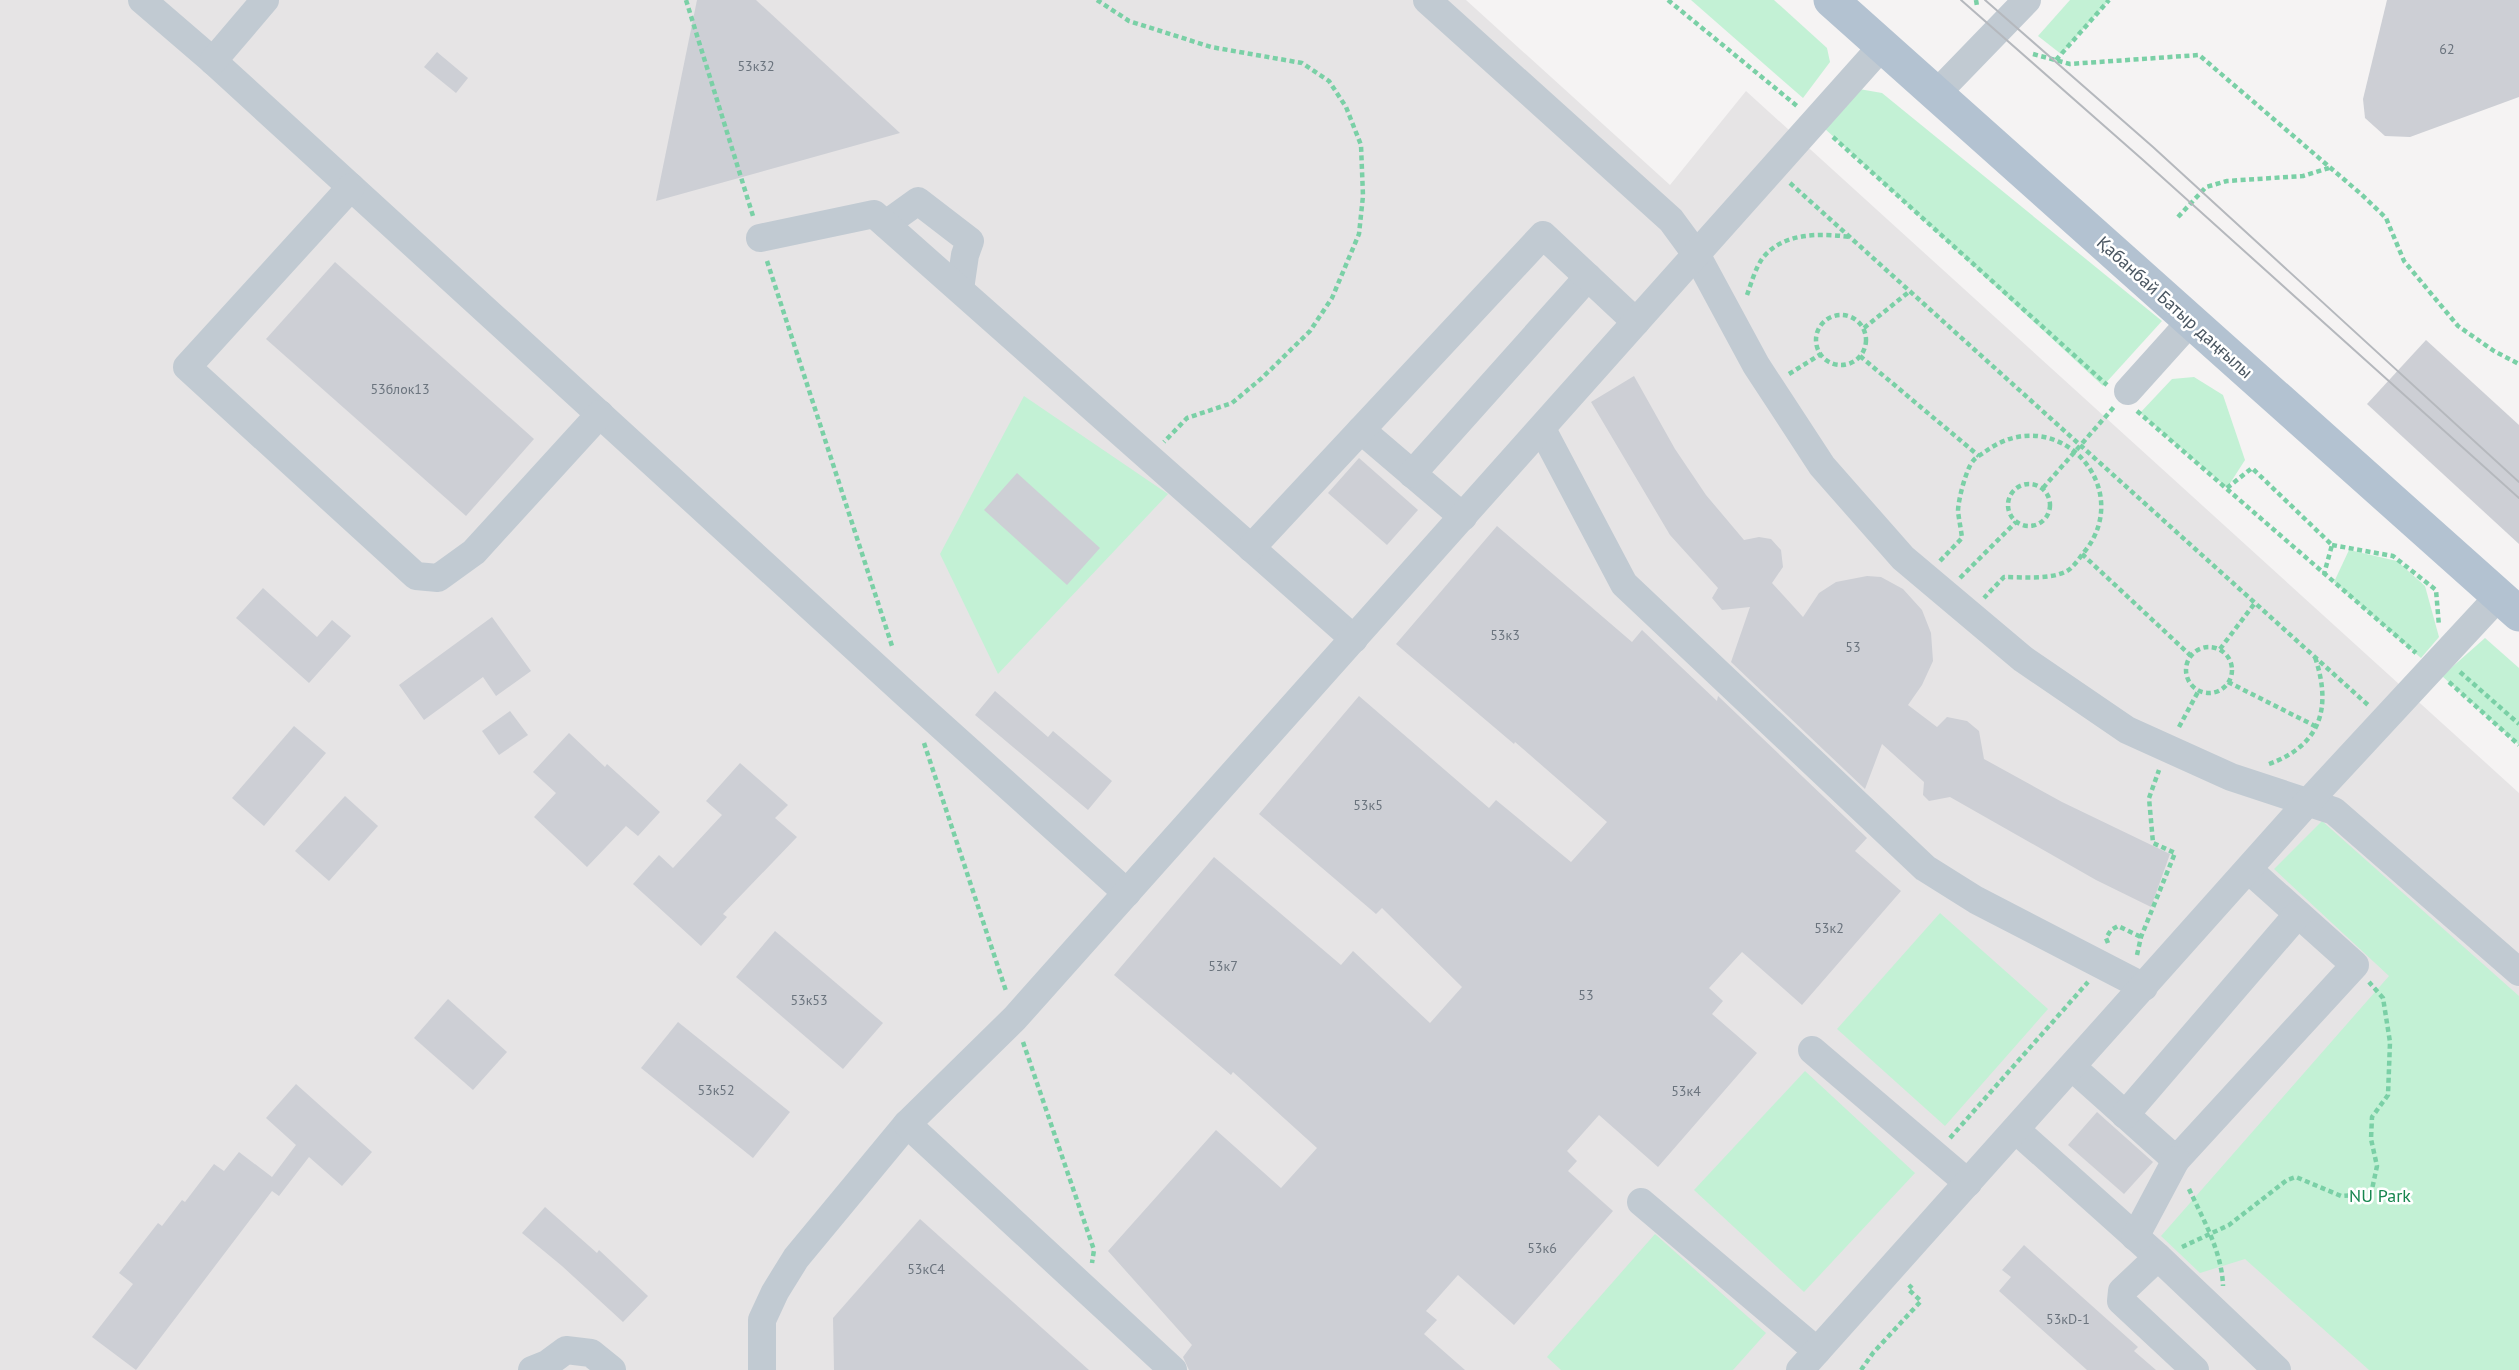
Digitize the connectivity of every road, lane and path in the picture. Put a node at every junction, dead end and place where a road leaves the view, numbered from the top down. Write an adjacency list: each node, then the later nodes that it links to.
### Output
1 (142, 0): 12 (street)
2 (265, 0): 12 (street)
3 (1097, 0): 41 (path)
4 (1427, 0): 22 (street)
5 (1668, 0): 14 (path)
6 (1831, 0): 9 (main road, Қабанбай Батыр даңғылы)
7 (2026, 0): 13 (street)
8 (2109, 0): 11 (path)
9 (1882, 46): 13 (main road, Қабанбай Батыр даңғылы); 14 (street)
10 (2033, 54): 11 (path)
11 (2056, 60): 16 (path)
12 (213, 61): 17 (street)
13 (1936, 94): 26 (main road, Қабанбай Батыр даңғылы)
14 (1816, 121): 15 (street)
15 (1774, 168): 21 (path); 22 (street)
16 (2330, 168): 18 (path); 32 (path)
17 (351, 187): 35 (street); 35 (street)
18 (2178, 217)
19 (886, 224): 20 (street); 24 (street); 24 (street)
20 (760, 238)
21 (1851, 238): 25 (path); 28 (path)
22 (1696, 254): 27 (street); 28 (street)
23 (1588, 277): 27 (street); 37 (street); 42 (street)
24 (960, 289): 41 (street)
25 (1910, 291): 29 (path); 38 (path)
26 (2191, 321): 34 (street); 53 (main road, Қабанбай Батыр даңғылы)
27 (1636, 323): 36 (street)
28 (1735, 327): 33 (street)
29 (1864, 327): 30 (path); 31 (path)
30 (1821, 354): 31 (path); 33 (path)
31 (1860, 356): 40 (path)
32 (2519, 364)
33 (1769, 386): 51 (street)
34 (2128, 391): 38 (path)
35 (600, 414): 70 (street)
36 (1542, 429): 45 (street); 73 (street)
37 (1361, 430): 42 (street); 48 (street)
38 (2080, 445): 39 (path); 52 (path)
39 (2075, 452): 40 (path); 43 (path); 49 (path)
40 (1979, 456): 51 (path)
41 (1149, 457): 48 (street)
42 (1412, 474): 45 (street)
43 (2043, 488): 46 (path); 46 (path)
44 (2227, 488): 47 (path)
45 (1463, 517): 55 (street)
46 (2016, 523): 51 (path)
47 (2332, 545): 50 (path); 59 (path)
48 (1251, 548): 55 (street)
49 (2082, 554): 54 (path); 57 (path)
50 (2324, 573)
51 (1935, 585): 54 (street)
52 (2255, 603): 56 (path); 58 (path)
53 (2509, 605): 59 (street)
54 (1969, 614): 66 (street)
55 (1354, 639): 70 (street)
56 (2220, 649): 57 (path); 60 (path)
57 (2190, 655): 61 (path)
58 (2315, 656): 62 (path); 64 (path)
59 (2437, 662): 62 (street); 63 (path); 65 (path)
60 (2228, 682): 61 (path); 64 (path)
61 (2199, 690): 66 (path)
62 (2384, 720): 68 (street)
63 (2519, 724)
64 (2317, 727): 67 (path)
65 (2519, 745)
66 (2168, 747): 67 (street); 72 (path)
67 (2231, 777): 68 (street)
68 (2308, 802): 69 (street); 75 (street)
69 (2249, 870): 71 (street); 76 (street)
70 (1127, 893): 80 (street)
71 (2298, 914): 74 (street); 79 (street)
72 (2141, 937): 73 (path); 73 (path)
73 (2115, 957): 76 (street); 82 (path)
74 (2356, 965): 83 (street); 86 (path)
75 (2519, 972)
76 (2144, 987): 78 (street)
77 (1812, 1050): 82 (street)
78 (2072, 1067): 79 (street); 81 (street)
79 (2125, 1115): 83 (street)
80 (908, 1124): 94 (street); 95 (street)
81 (2016, 1130): 84 (street); 87 (street)
82 (1935, 1155): 84 (street)
83 (2176, 1160): 86 (path); 87 (street)
84 (1968, 1183): 91 (street)
85 (1642, 1202): 91 (street)
86 (2210, 1235): 88 (path); 90 (path)
87 (2136, 1237): 88 (street)
88 (2158, 1257): 90 (street); 97 (street)
89 (1916, 1279): 96 (path)
90 (2224, 1318): 98 (street)
91 (1808, 1361)
92 (532, 1370): 93 (street)
93 (612, 1370)
94 (762, 1370)
95 (1173, 1370)
96 (1861, 1370)
97 (2195, 1370)
98 (2277, 1370)

